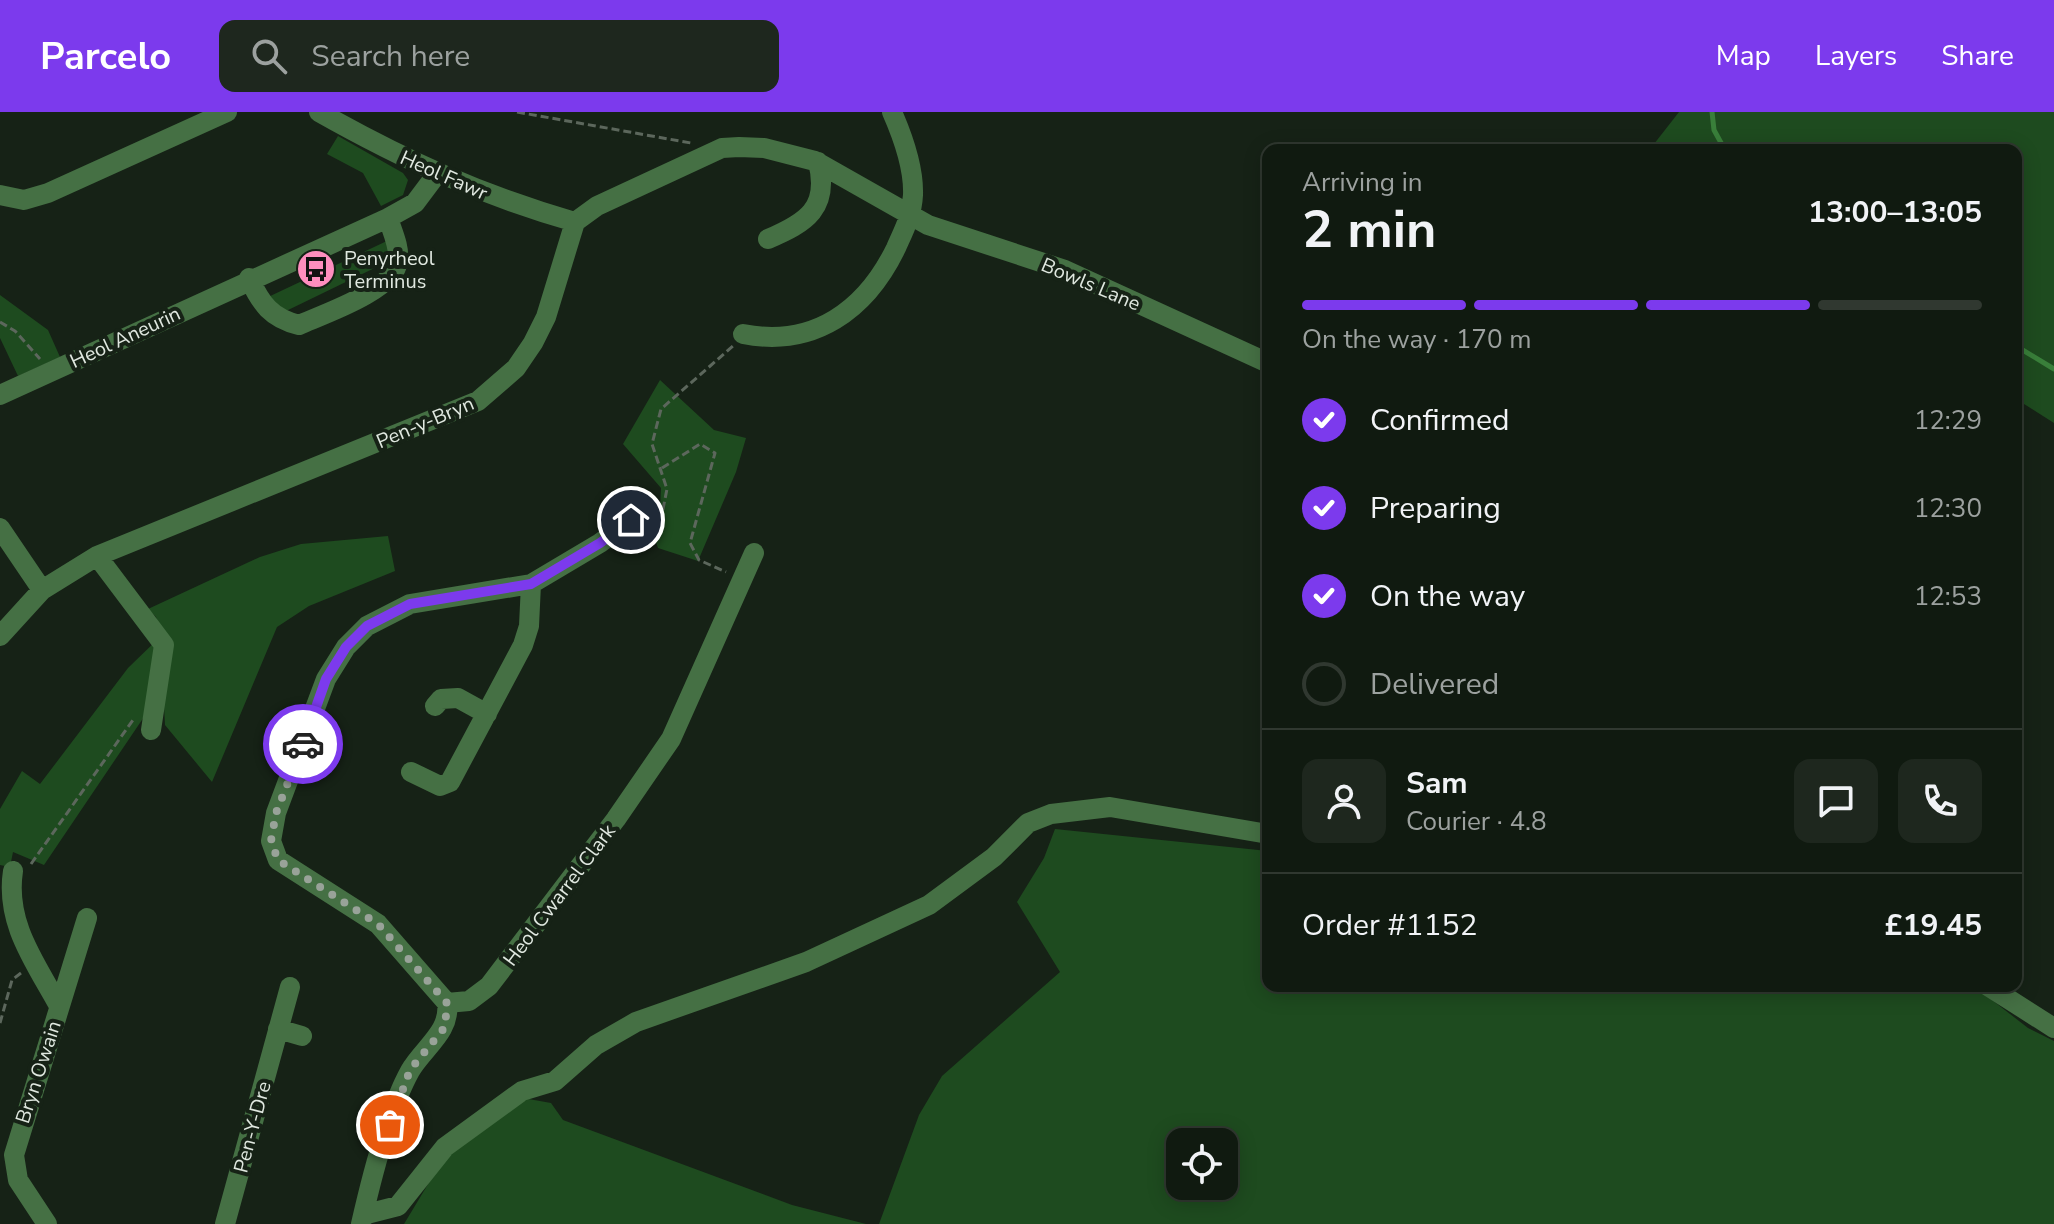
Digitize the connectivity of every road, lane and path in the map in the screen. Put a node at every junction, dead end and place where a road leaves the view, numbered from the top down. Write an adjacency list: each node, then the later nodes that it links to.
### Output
1 (227, 112): 8 (street)
2 (319, 112): 7 (street, Heol Fawr)
3 (517, 112): 5 (path)
4 (892, 112): 9 (street)
5 (722, 148): 6 (street); 11 (street)
6 (818, 162): 9 (street, Bowls Lane); 12 (street)
7 (436, 175): 10 (street, Heol Aneurin); 11 (street, Heol Fawr)
8 (0, 195)
9 (910, 216): 15 (street); 16 (street, Bowls Lane)
10 (388, 218): 13 (street, Heol Aneurin); 13 (street)
11 (575, 222): 23 (street, Pen-y-Bryn)
12 (768, 239)
13 (249, 278): 17 (street, Heol Aneurin)
14 (0, 322): 17 (path)
15 (743, 334): 19 (path)
16 (1262, 360)
17 (48, 373): 18 (street, Heol Aneurin)
18 (0, 395)
19 (662, 468): 20 (path); 24 (path)
20 (631, 520): 25 (street)
21 (0, 528): 26 (street)
22 (754, 553): 24 (street, Heol Cwarrel Clark)
23 (97, 556): 26 (street, Pen-y-Bryn); 31 (street)
24 (740, 579): 39 (street, Heol Cwarrel Clark)
25 (531, 584): 30 (street); 39 (street)
26 (42, 590): 27 (street, Pen-y-Bryn)
27 (0, 636)
28 (435, 706): 30 (street)
29 (139, 709): 34 (path)
30 (487, 714): 32 (street)
31 (151, 730)
32 (411, 772)
33 (1262, 833): 46 (street)
34 (13, 871): 36 (street, Bryn Owain)
35 (87, 918): 40 (street, Bryn Owain)
36 (36, 963): 40 (street, Bryn Owain); 41 (path)
37 (290, 987): 43 (street, Pen-Y-Dre)
38 (1997, 992): 42 (street)
39 (447, 1003): 46 (street)
40 (59, 1006): 45 (street, Bryn Owain)
41 (0, 1023)
42 (2054, 1028)
43 (278, 1029): 44 (street); 48 (street, Pen-Y-Dre)
44 (302, 1036)
45 (7, 1153): 47 (street, Bryn Owain)
46 (362, 1219)
47 (47, 1224)
48 (225, 1224)

